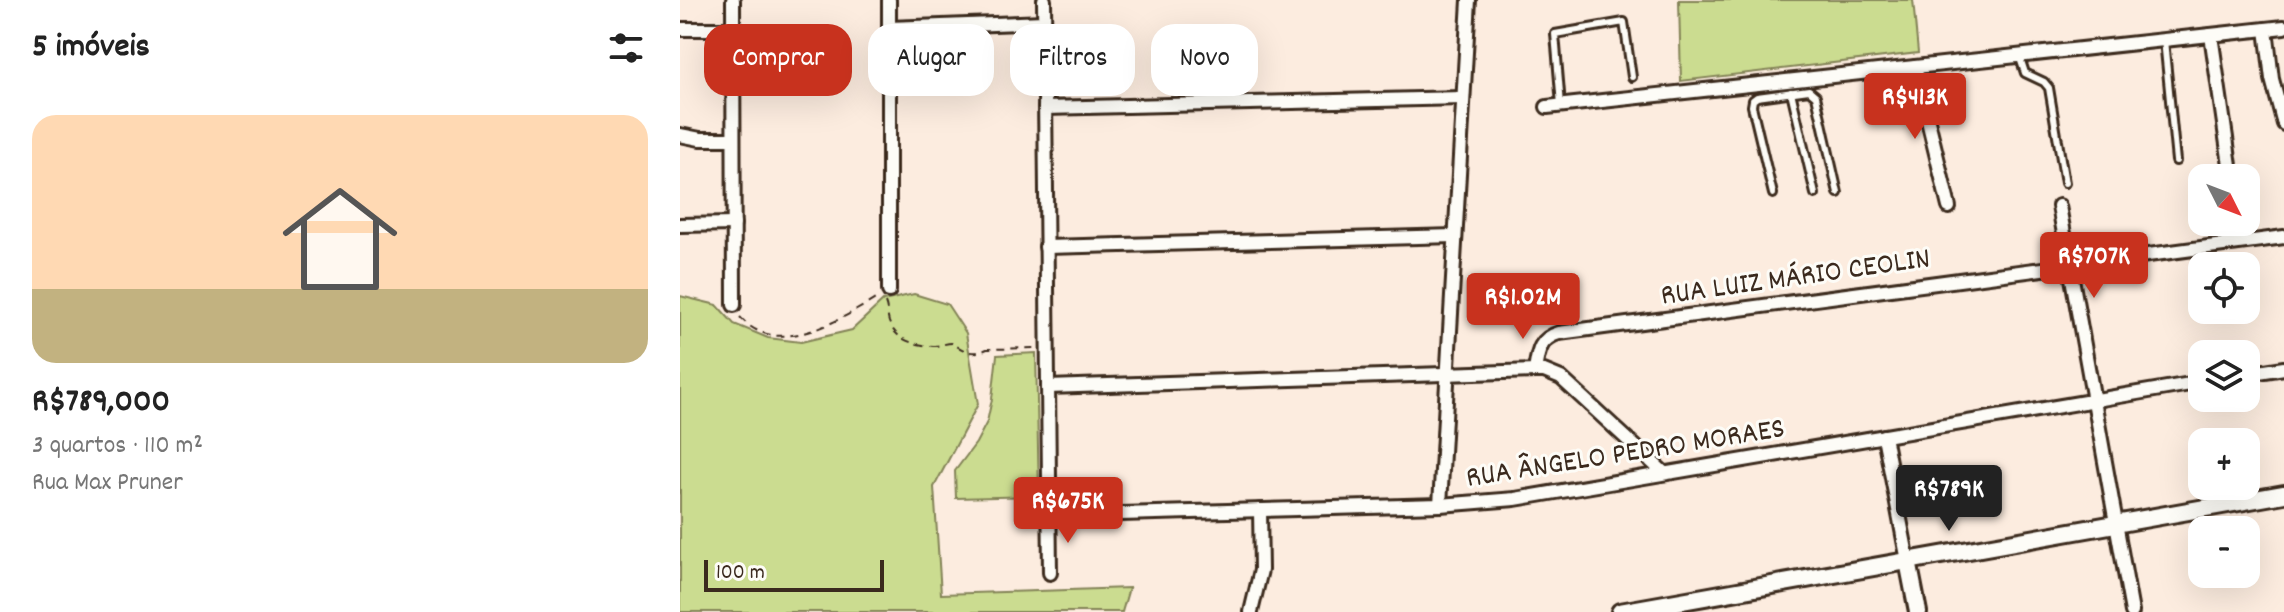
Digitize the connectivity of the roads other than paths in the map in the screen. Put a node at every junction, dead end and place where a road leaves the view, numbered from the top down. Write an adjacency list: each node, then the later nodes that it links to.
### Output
1 (733, 0): 6 (street)
2 (889, 0): 7 (street)
3 (1044, 0): 5 (street)
4 (1469, 0): 22 (street)
5 (1044, 22): 8 (street); 25 (street)
6 (733, 24)
7 (889, 24)
8 (992, 24)
9 (2284, 27): 12 (street)
10 (680, 29): 11 (street)
11 (704, 29)
12 (2266, 29): 13 (street); 26 (street)
13 (2211, 35): 14 (street); 30 (street)
14 (2164, 40): 15 (street); 29 (lane)
15 (2019, 55): 16 (street); 31 (lane)
16 (1915, 67): 18 (street); 36 (street)
17 (1632, 77): 23 (lane)
18 (1801, 85): 19 (lane); 23 (street); 32 (lane)
19 (1791, 92): 33 (lane); 34 (lane)
20 (733, 96): 28 (street)
21 (888, 96): 43 (street)
22 (1463, 98): 25 (street); 39 (street)
23 (1561, 105): 24 (street)
24 (1547, 107)
25 (1045, 108): 41 (street)
26 (2284, 124)
27 (680, 135): 28 (street)
28 (733, 139): 37 (street)
29 (2176, 161)
30 (2230, 164)
31 (2065, 183)
32 (1838, 193)
33 (1773, 194)
34 (1815, 194)
35 (2059, 206): 42 (street)
36 (1949, 207)
37 (734, 224): 38 (street); 44 (street)
38 (680, 225)
39 (1455, 236): 41 (street); 48 (street)
40 (2284, 237): 42 (street, RUA LUIZ MÁRIO CEOLIN)
41 (1046, 247): 50 (street)
42 (2070, 265): 46 (street, RUA LUIZ MÁRIO CEOLIN); 51 (street)
43 (885, 293)
44 (734, 305)
45 (2284, 368): 47 (street)
46 (1535, 371): 48 (street); 53 (street)
47 (2260, 372)
48 (1447, 373): 50 (street); 55 (street)
49 (2188, 384): 51 (street, RUA ÂNGELO PEDRO MORAES)
50 (1048, 387): 57 (street)
51 (2094, 400): 52 (street, RUA ÂNGELO PEDRO MORAES); 58 (street)
52 (1884, 436): 53 (street, RUA ÂNGELO PEDRO MORAES); 59 (street)
53 (1664, 473): 55 (street, RUA ÂNGELO PEDRO MORAES)
54 (2284, 494): 58 (street)
55 (1440, 505): 56 (street, RUA ÂNGELO PEDRO MORAES)
56 (1260, 510): 57 (street, RUA ÂNGELO PEDRO MORAES); 61 (street)
57 (1049, 516): 60 (street)
58 (2116, 523): 59 (street); 64 (street)
59 (1908, 561): 62 (street); 63 (street)
60 (1050, 573)
61 (1251, 612)
62 (1620, 612)
63 (1918, 612)
64 (2132, 612)

